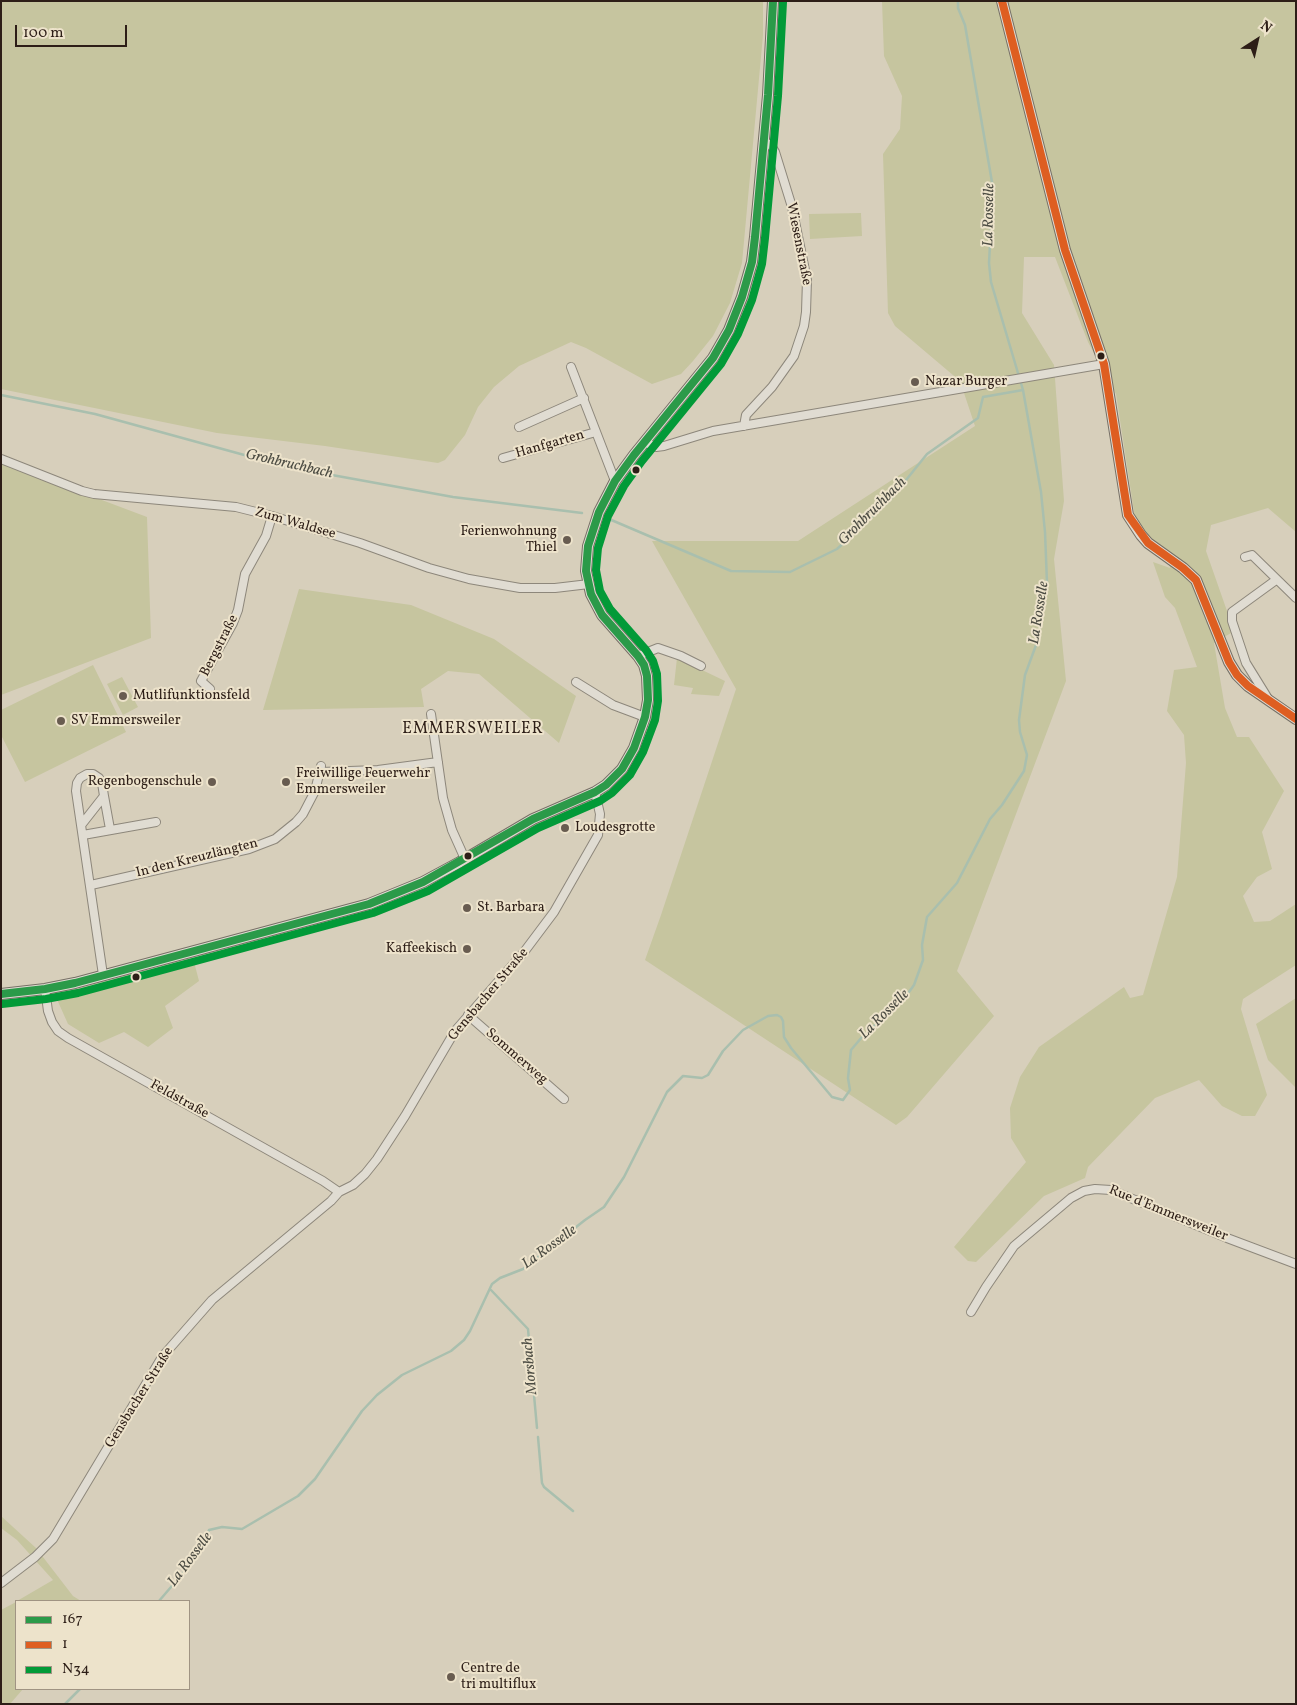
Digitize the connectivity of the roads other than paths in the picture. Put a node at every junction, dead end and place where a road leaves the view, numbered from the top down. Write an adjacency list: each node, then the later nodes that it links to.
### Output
1 (773, 1): 3 (main road)
2 (1002, 1): 4 (main road)
3 (763, 142): 7 (street, Wiesenstraße); 10 (main road)
4 (1104, 364): 7 (street); 23 (main road)
5 (572, 366): 6 (street, Hanfgarten)
6 (584, 398): 8 (street, Hanfgarten); 9 (street, Hanfgarten)
7 (744, 426): 10 (street)
8 (519, 427)
9 (596, 432): 11 (street, Hanfgarten); 13 (street, Hanfgarten)
10 (644, 442): 13 (main road)
11 (503, 458)
12 (1, 459): 14 (street, Zum Waldsee)
13 (615, 481): 17 (main road)
14 (272, 516): 17 (street, Zum Waldsee); 22 (street, Bergstraße)
15 (1245, 557): 16 (street)
16 (1276, 580): 18 (street); 23 (street)
17 (589, 584): 19 (main road)
18 (1296, 598)
19 (638, 656): 20 (street); 25 (main road)
20 (701, 666)
21 (576, 682): 25 (street)
22 (210, 689)
23 (1268, 699): 26 (main road)
24 (431, 714): 27 (street)
25 (645, 717): 28 (main road)
26 (1296, 719)
27 (438, 762): 34 (street); 35 (street, In den Kreuzlängten)
28 (595, 792): 34 (main road); 39 (street, Gensbacher Straße)
29 (104, 796): 31 (street); 31 (street); 32 (street)
30 (156, 822): 32 (street)
31 (82, 824): 33 (street)
32 (110, 829): 33 (street)
33 (84, 835): 35 (street)
34 (465, 859): 36 (main road)
35 (91, 885): 36 (street)
36 (102, 975): 37 (main road)
37 (45, 990): 38 (main road); 41 (street, Feldstraße)
38 (1, 994)
39 (468, 1015): 40 (street, Sommerweg); 41 (street, Gensbacher Straße)
40 (564, 1099)
41 (338, 1192): 44 (street, Gensbacher Straße)
42 (1296, 1264): 43 (street, Rue d'Emmersweiler)
43 (971, 1312)
44 (1, 1583)

